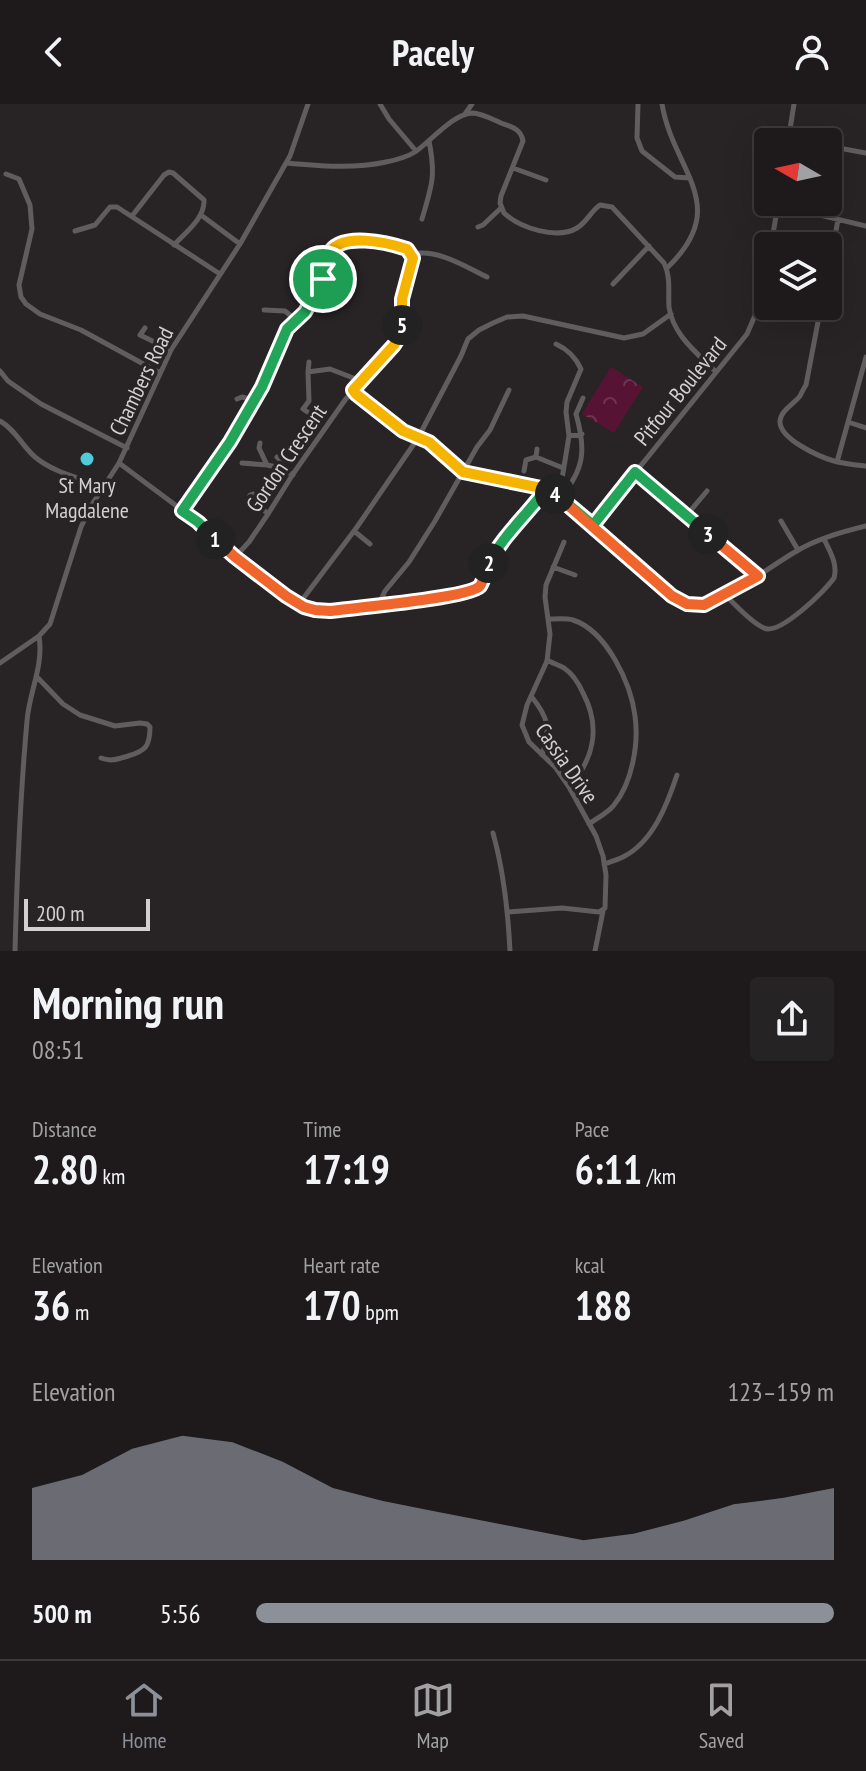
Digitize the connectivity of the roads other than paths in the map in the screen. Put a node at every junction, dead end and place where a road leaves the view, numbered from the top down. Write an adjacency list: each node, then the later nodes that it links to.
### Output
1 (308, 104): 13 (street, Chambers Road)
2 (380, 104): 11 (street)
3 (472, 104): 7 (street)
4 (638, 104): 16 (street)
5 (662, 104): 16 (street)
6 (794, 104): 8 (street)
7 (464, 115): 9 (street); 14 (street)
8 (790, 128)
9 (429, 140): 11 (street); 22 (street)
10 (842, 149): 12 (street)
11 (416, 151): 13 (street)
12 (866, 153)
13 (286, 163): 28 (street, Chambers Road)
14 (513, 168): 17 (street); 18 (street)
15 (6, 174): 50 (street)
16 (690, 178): 32 (street)
17 (546, 180)
18 (501, 208): 25 (street); 30 (street)
19 (201, 215): 20 (street); 28 (street); 29 (street)
20 (132, 216): 26 (street); 29 (street)
21 (823, 216): 23 (street)
22 (422, 219)
23 (838, 220): 24 (street); 27 (street)
24 (866, 226)
25 (478, 227)
26 (75, 231)
27 (836, 232)
28 (240, 244): 33 (street, Chambers Road)
29 (174, 245): 33 (street)
30 (649, 246): 32 (street); 35 (street)
31 (412, 254): 34 (street); 38 (street); 51 (street, Gordon Crescent)
32 (667, 268): 37 (street)
33 (220, 274): 43 (street, Chambers Road)
34 (487, 277)
35 (613, 284)
36 (264, 310): 38 (street)
37 (671, 314): 49 (street); 63 (street)
38 (296, 320): 56 (street)
39 (755, 320): 49 (street, Pitfour Boulevard)
40 (818, 320): 69 (street)
41 (145, 328): 43 (street)
42 (556, 344): 62 (street)
43 (171, 350): 50 (street, Chambers Road)
44 (866, 357): 46 (street)
45 (309, 362): 48 (street)
46 (864, 370): 59 (street)
47 (0, 371): 65 (street)
48 (308, 372): 51 (street); 57 (street)
49 (716, 372): 78 (street, Pitfour Boulevard)
50 (160, 373): 65 (street, Chambers Road)
51 (361, 381): 52 (street, Gordon Crescent)
52 (353, 390): 63 (street); 79 (street, Gordon Crescent)
53 (509, 390): 77 (street)
54 (583, 398): 61 (street)
55 (237, 399): 56 (street)
56 (254, 400): 85 (street)
57 (312, 418)
58 (0, 421): 80 (street)
59 (848, 422): 60 (street); 69 (street)
60 (866, 428)
61 (582, 434): 62 (street); 83 (street)
62 (569, 436): 75 (street)
63 (418, 438): 77 (street); 91 (street)
64 (260, 443): 72 (street)
65 (127, 448): 70 (street, Chambers Road)
66 (537, 449): 68 (street)
67 (277, 457): 74 (street)
68 (536, 457): 75 (street); 76 (street)
69 (837, 462): 73 (street)
70 (119, 463): 80 (street, Chambers Road); 85 (street)
71 (242, 463): 72 (street)
72 (267, 465): 74 (street)
73 (866, 466)
74 (281, 468): 79 (street)
75 (563, 468): 83 (street)
76 (524, 471)
77 (463, 472): 81 (street); 102 (street)
78 (635, 472): 87 (street); 89 (street, Pitfour Boulevard)
79 (293, 475): 86 (street, Gordon Crescent)
80 (103, 487): 104 (street, Chambers Road)
81 (546, 489): 83 (street); 102 (street)
82 (707, 491): 87 (street)
83 (558, 496): 89 (street)
84 (259, 506): 86 (street)
85 (182, 511): 96 (street)
86 (268, 514): 96 (street, Gordon Crescent)
87 (686, 516): 99 (street)
88 (781, 521): 95 (street)
89 (593, 525): 100 (street)
90 (866, 526): 92 (street)
91 (354, 531): 94 (street); 101 (street)
92 (824, 539): 95 (street); 100 (street)
93 (564, 542): 97 (street, Cassia Drive)
94 (370, 544)
95 (798, 550): 99 (street)
96 (235, 557): 101 (street)
97 (553, 567): 98 (street); 103 (street, Cassia Drive)
98 (575, 575)
99 (758, 576): 100 (street)
100 (725, 595)
101 (299, 604): 102 (street)
102 (379, 605)
103 (549, 619): 105 (street, Cassia Drive); 113 (street)
104 (39, 636): 106 (street, Chambers Road); 107 (street)
105 (547, 660): 108 (street, Cassia Drive); 112 (street)
106 (0, 663)
107 (37, 676): 110 (street); 118 (street)
108 (531, 696): 109 (street); 109 (street, Cassia Drive)
109 (542, 755): 112 (street, Cassia Drive)
110 (101, 758)
111 (677, 775): 115 (street)
112 (569, 787): 113 (street, Cassia Drive)
113 (589, 824): 115 (street, Cassia Drive)
114 (493, 833): 117 (street)
115 (604, 864): 116 (street, Cassia Drive)
116 (603, 910): 117 (street); 120 (street, Cassia Drive)
117 (508, 912): 119 (street)
118 (15, 951)
119 (510, 951)
120 (595, 951)

